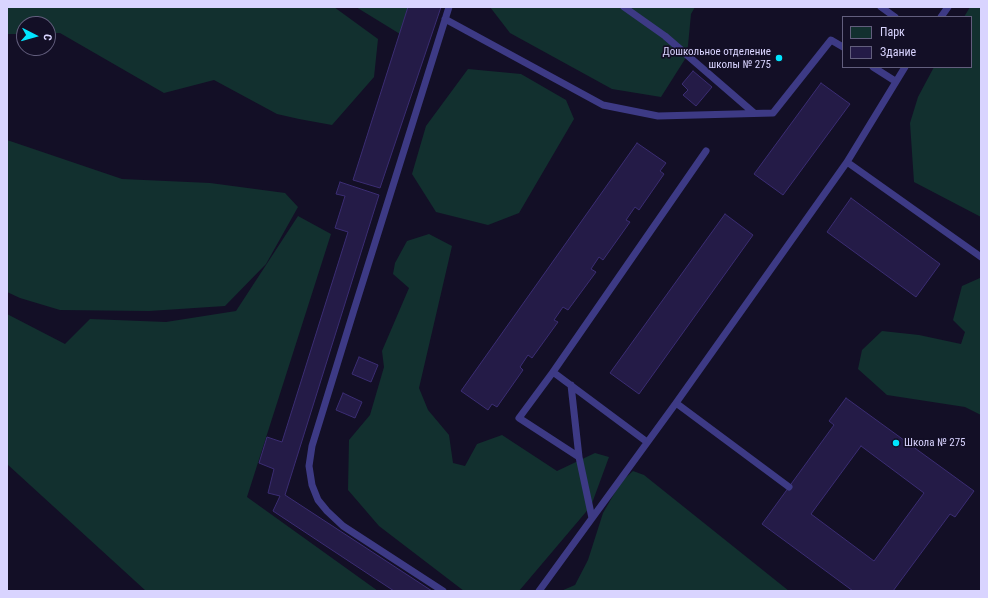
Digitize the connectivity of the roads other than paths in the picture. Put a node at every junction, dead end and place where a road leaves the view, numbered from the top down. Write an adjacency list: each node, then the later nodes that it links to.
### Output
1 (449, 7): 7 (lane)
2 (624, 7): 12 (lane)
3 (880, 7): 5 (lane)
4 (948, 7): 6 (lane)
5 (894, 16)
6 (942, 16)
7 (446, 19): 12 (lane); 23 (lane)
8 (842, 46): 12 (lane)
9 (875, 68): 11 (lane)
10 (904, 68): 11 (lane)
11 (895, 81): 14 (lane)
12 (754, 113)
13 (706, 151): 16 (lane)
14 (847, 162): 15 (lane); 18 (lane)
15 (981, 257)
16 (553, 372): 17 (lane); 20 (lane)
17 (571, 385): 19 (lane); 20 (lane)
18 (676, 404): 19 (lane); 21 (lane)
19 (647, 442): 22 (lane)
20 (579, 457): 22 (lane)
21 (789, 487)
22 (592, 518): 24 (lane)
23 (443, 591)
24 (538, 591)

